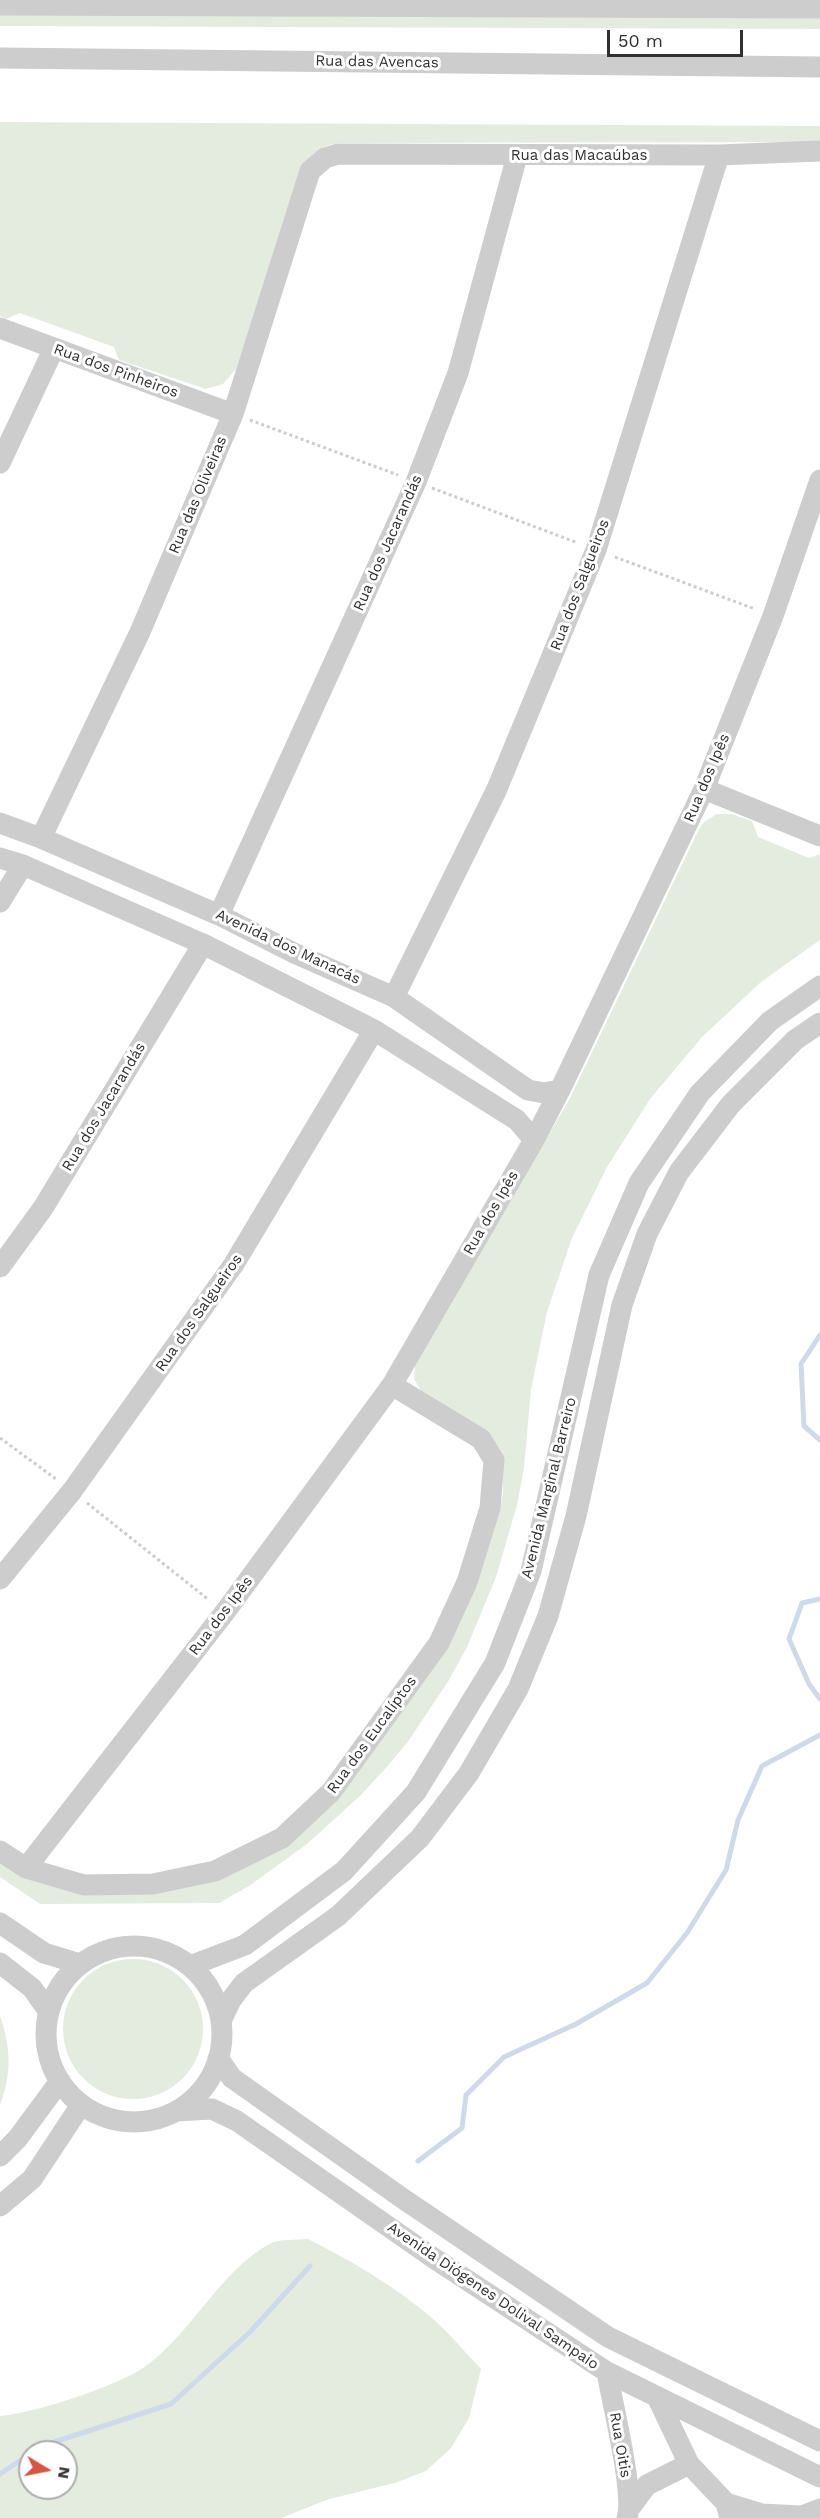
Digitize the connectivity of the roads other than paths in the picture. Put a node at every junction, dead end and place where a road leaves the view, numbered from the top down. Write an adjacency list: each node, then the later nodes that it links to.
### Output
1 (56, 2): 2 (street); 5 (street)
2 (326, 3): 3 (street)
3 (534, 3): 4 (street)
4 (767, 4): 6 (street)
5 (0, 5)
6 (820, 8)
7 (0, 58): 9 (street, Rua das Avencas)
8 (820, 61): 9 (street)
9 (754, 66): 10 (street)
10 (820, 67)
11 (820, 151): 13 (street, Rua das Macaúbas)
12 (338, 154): 14 (street, Rua das Macaúbas); 17 (street, Rua das Oliveiras)
13 (718, 155): 14 (street, Rua das Macaúbas); 34 (street, Rua dos Salgueiros)
14 (517, 156): 29 (street, Rua dos Jacarandás)
15 (0, 328): 16 (street, Rua dos Pinheiros)
16 (54, 348): 17 (street, Rua dos Pinheiros); 18 (street)
17 (233, 414): 23 (street, Rua das Oliveiras)
18 (0, 463)
19 (820, 480): 20 (street, Rua dos Ipês)
20 (704, 789): 22 (street); 37 (street, Rua dos Ipês)
21 (0, 824): 23 (street, Avenida dos Manacás)
22 (820, 836)
23 (41, 838): 26 (street, Avenida dos Manacás)
24 (0, 858): 25 (street)
25 (23, 865): 27 (street); 28 (street)
26 (127, 876): 28 (street); 29 (street, Avenida dos Manacás)
27 (0, 902)
28 (112, 905): 30 (street)
29 (219, 915): 31 (street, Avenida dos Manacás)
30 (202, 944): 32 (street); 39 (street, Rua dos Jacarandás)
31 (294, 952): 32 (street); 34 (street, Avenida dos Manacás)
32 (282, 984): 36 (street)
33 (820, 986): 47 (street, Avenida Marginal Barreiro)
34 (394, 996): 37 (street, Avenida dos Manacás)
35 (820, 1023): 49 (street, Avenida Marginal Barreiro)
36 (374, 1030): 38 (street); 41 (street, Rua dos Salgueiros)
37 (560, 1090): 38 (street, Rua dos Ipês)
38 (534, 1140): 40 (street, Rua dos Ipês)
39 (0, 1267)
40 (392, 1385): 43 (street, Rua dos Ipês); 43 (street, Rua dos Eucalíptos)
41 (0, 1579)
42 (0, 1851): 43 (street, Rua dos Eucalíptos)
43 (26, 1868)
44 (0, 1923): 46 (street)
45 (0, 1963): 48 (street)
46 (80, 1964): 47 (street); 48 (street)
47 (190, 1966): 49 (street)
48 (48, 2012): 51 (street)
49 (221, 2021): 50 (street)
50 (218, 2058): 53 (street); 58 (street, Avenida Diógenes Dolival Sampaio)
51 (60, 2081): 52 (street); 54 (street)
52 (81, 2105): 53 (street); 55 (street)
53 (176, 2111): 56 (street, Avenida Diógenes Dolival Sampaio)
54 (0, 2156)
55 (0, 2206)
56 (607, 2372): 57 (street, Avenida Diógenes Dolival Sampaio); 63 (street, Rua Oitis)
57 (658, 2399): 59 (street); 60 (street, Avenida Diógenes Dolival Sampaio)
58 (820, 2441)
59 (689, 2464): 62 (street); 63 (street)
60 (820, 2477)
61 (820, 2509): 64 (street)
62 (728, 2511): 64 (street)
63 (628, 2514)
64 (799, 2517)

